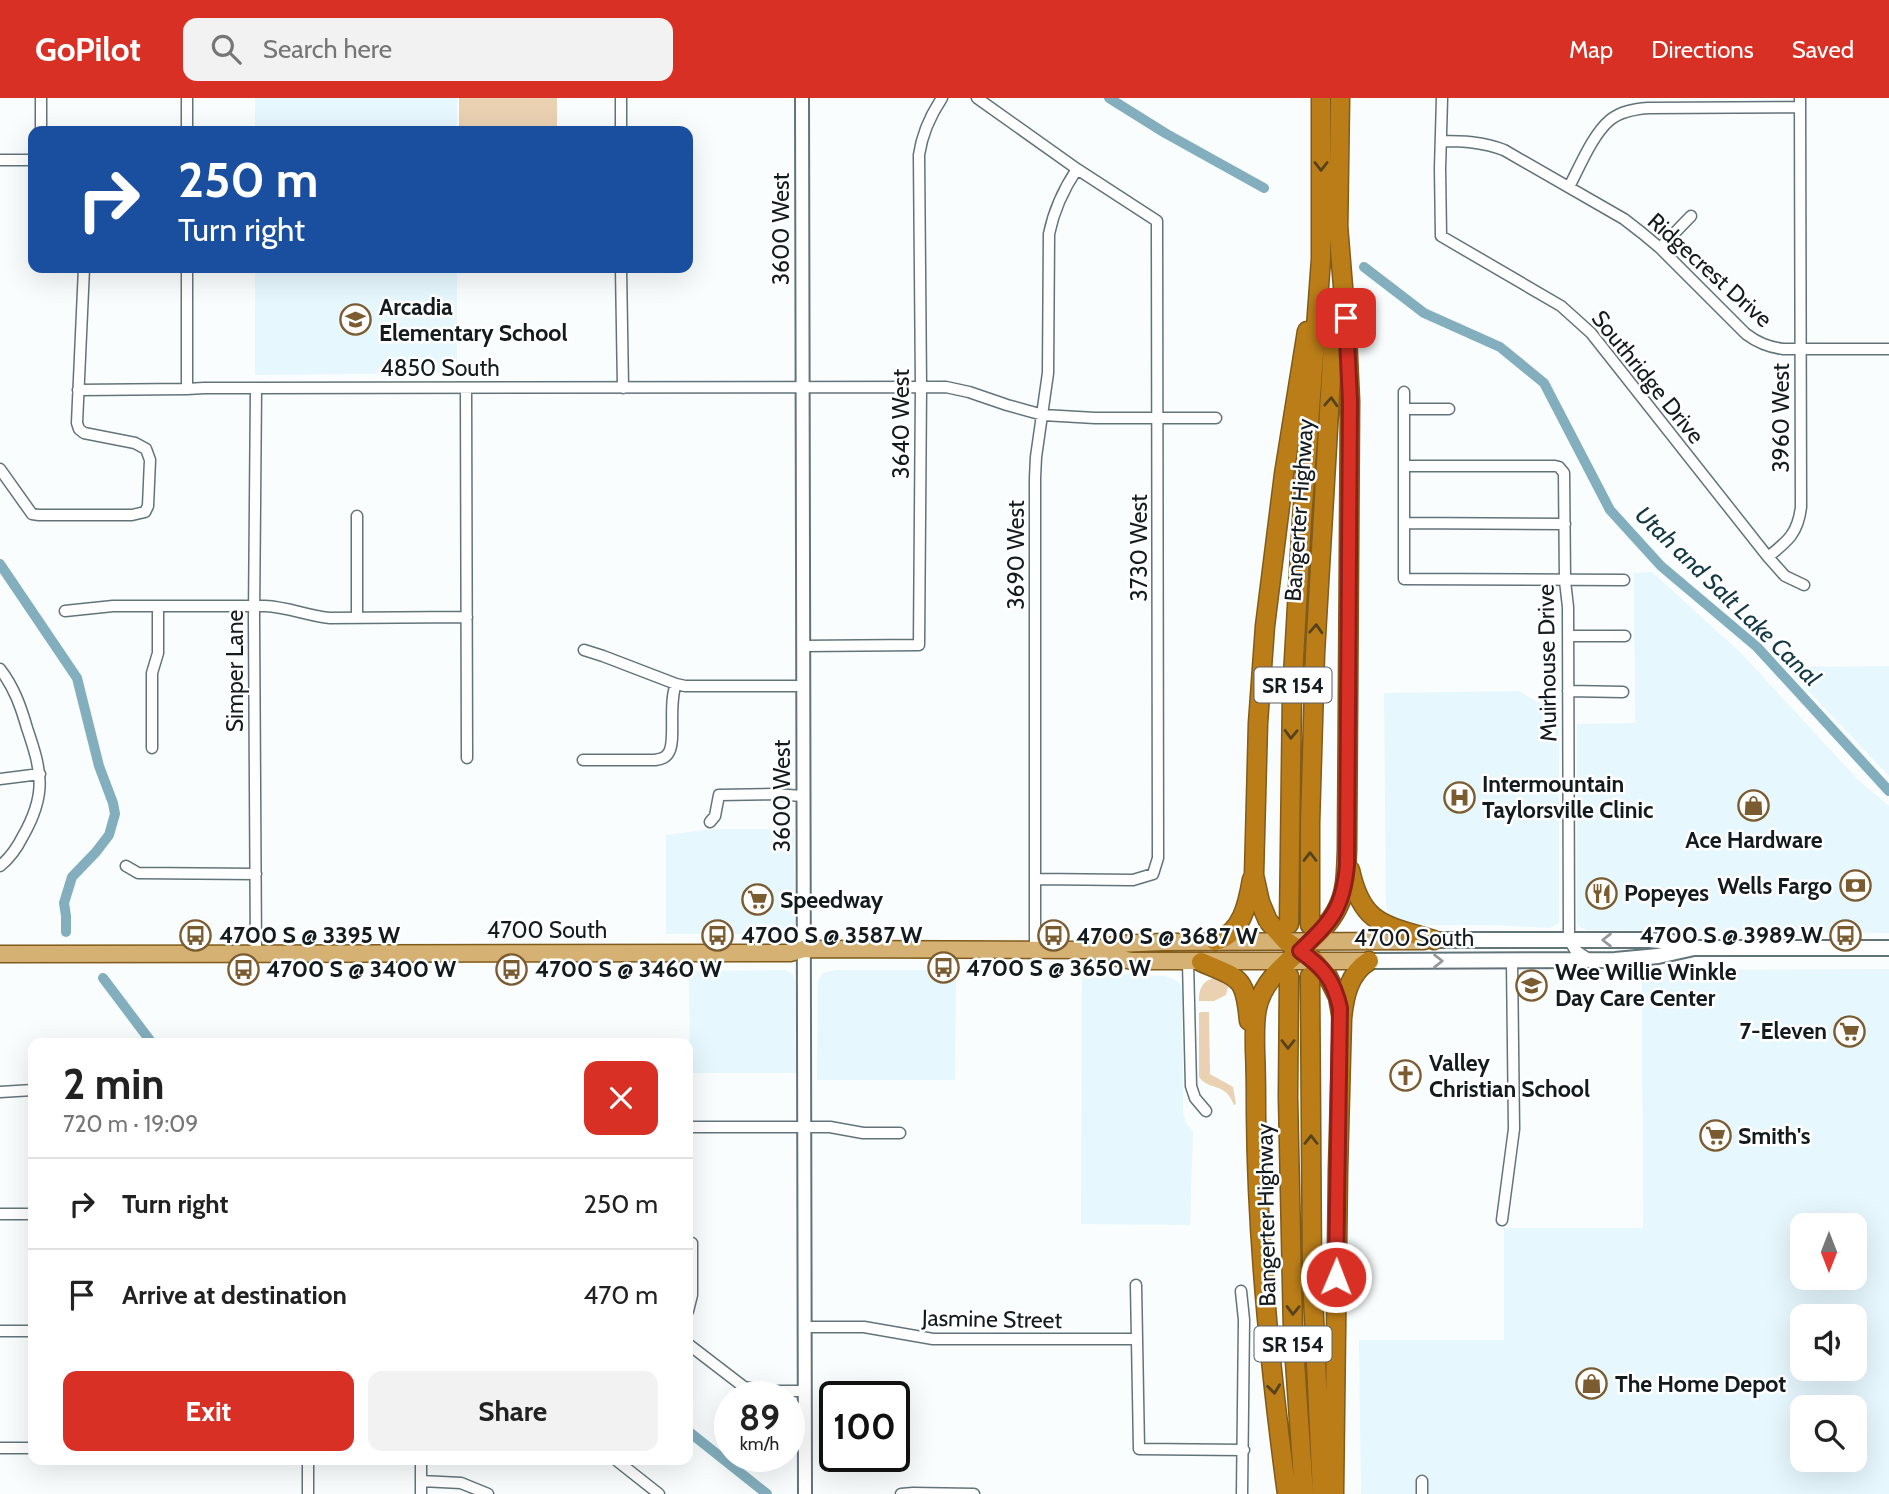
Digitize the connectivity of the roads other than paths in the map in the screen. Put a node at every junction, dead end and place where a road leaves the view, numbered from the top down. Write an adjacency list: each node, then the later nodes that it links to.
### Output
1 (41, 98): 11 (street)
2 (187, 98): 12 (street)
3 (621, 98): 13 (street)
4 (802, 98): 28 (street, 3600 West)
5 (942, 98): 29 (street, 3640 West)
6 (976, 98): 17 (street)
7 (1321, 98): 22 (highway, Bangerter Highway / SR 154, one-way to 22)
8 (1340, 98): 20 (highway, Bangerter Highway / SR 154)
9 (1442, 98): 14 (street, Southridge Drive)
10 (1800, 103): 18 (street); 26 (street, 3960 West)
11 (41, 126)
12 (187, 126)
13 (621, 126)
14 (1441, 141): 18 (street, Ridgecrest Drive); 46 (street, Southridge Drive)
15 (0, 160): 16 (street)
16 (28, 160)
17 (1077, 169): 38 (street, 3690 West); 39 (street, 3730 West)
18 (1569, 187): 21 (street, Ridgecrest Drive)
19 (1691, 216): 21 (street)
20 (1338, 225): 71 (highway); 85 (highway, Bangerter Highway / SR 154, one-way to 20)
21 (1660, 248): 26 (street, Ridgecrest Drive)
22 (1321, 259): 72 (highway); 85 (highway, Bangerter Highway / SR 154, one-way to 85)
23 (83, 273): 34 (street)
24 (187, 273): 33 (street)
25 (621, 273): 32 (street)
26 (1800, 349): 27 (street, Ridgecrest Drive); 46 (street, 3960 West)
27 (1889, 349)
28 (802, 387): 29 (street, 4850 South); 32 (street, 4850 South); 57 (street, 3600 West)
29 (920, 387): 38 (street, 4850 South); 57 (street, 3640 West)
30 (256, 388): 31 (street, 4850 South); 33 (street, 4850 South); 51 (street, Simper Lane)
31 (466, 388): 32 (street, 4850 South); 53 (street)
32 (623, 388)
33 (187, 389): 34 (street, 4850 South)
34 (78, 390): 42 (street)
35 (1404, 392): 36 (street)
36 (1404, 409): 37 (street); 41 (street)
37 (1449, 409)
38 (1043, 415): 39 (street, 4850 South); 76 (street, 3690 West)
39 (1158, 418): 40 (street, 4850 South); 76 (street, 3730 West)
40 (1216, 418)
41 (1404, 466): 44 (street); 45 (street, Muirhouse Drive)
42 (0, 469)
43 (357, 516): 54 (street)
44 (1404, 523): 45 (street); 48 (street)
45 (1565, 524): 48 (street, Muirhouse Drive)
46 (1768, 557): 49 (street, Southridge Drive)
47 (1624, 580): 48 (street)
48 (1565, 581): 55 (street, Muirhouse Drive)
49 (1804, 585)
50 (158, 606): 51 (street); 52 (street); 64 (street)
51 (254, 606): 54 (street); 75 (street, Simper Lane)
52 (65, 611)
53 (467, 617): 54 (street); 65 (street)
54 (357, 618)
55 (1568, 636): 56 (street); 62 (street, Muirhouse Drive)
56 (1625, 636)
57 (803, 646): 61 (street, 3600 West)
58 (584, 650): 60 (street)
59 (0, 669): 67 (street)
60 (676, 684): 61 (street); 66 (street)
61 (803, 686): 69 (street, 3600 West)
62 (1568, 691): 63 (street); 78 (street, Muirhouse Drive)
63 (1623, 692)
64 (152, 748)
65 (467, 758)
66 (583, 760)
67 (40, 774): 68 (street); 73 (street)
68 (0, 779)
69 (803, 796): 70 (street); 82 (street, 3600 West)
70 (710, 822)
71 (1347, 849): 77 (highway); 85 (highway)
72 (1254, 865): 79 (highway); 85 (highway)
73 (0, 866)
74 (126, 866): 75 (street)
75 (256, 874): 87 (street, Simper Lane)
76 (1036, 879): 83 (street, 3690 West)
77 (1434, 940): 78 (main road, 4700 South); 85 (main road, 4700 South)
78 (1569, 940): 80 (main road, 4700 South, one-way to 78); 90 (street); 91 (street)
79 (1215, 941): 84 (main road, 4700 South); 85 (main road, 4700 South)
80 (1694, 948): 81 (main road, 4700 South); 91 (main road, 4700 South)
81 (1889, 948)
82 (804, 949): 83 (main road, 4700 South); 87 (main road, 4700 South); 99 (street, 3600 West)
83 (1035, 949): 84 (main road, 4700 South)
84 (1093, 950): 92 (main road, 4700 South)
85 (1300, 951): 88 (main road, 4700 South); 92 (main road, 4700 South); 93 (highway); 94 (highway); 132 (highway, Bangerter Highway / SR 154, one-way to 132); 133 (highway, Bangerter Highway / SR 154, one-way to 85)
86 (0, 954): 87 (main road, 4700 South)
87 (256, 954)
88 (1369, 961): 89 (main road, 4700 South, one-way to 89); 93 (highway)
89 (1512, 961): 90 (main road, 4700 South); 103 (street)
90 (1537, 961): 91 (main road, 4700 South)
91 (1598, 961)
92 (1195, 962): 94 (highway); 97 (street)
93 (1342, 1019): 134 (highway)
94 (1255, 1052): 131 (highway, one-way to 131)
95 (28, 1090): 96 (street)
96 (0, 1092)
97 (1206, 1111)
98 (693, 1127): 99 (street)
99 (804, 1127): 100 (street); 106 (street, 3600 West)
100 (900, 1133)
101 (0, 1214): 102 (street)
102 (28, 1214)
103 (1503, 1220)
104 (1136, 1286): 109 (street)
105 (1241, 1291): 115 (street)
106 (805, 1327): 109 (street, Jasmine Street); 112 (street, 3600 West)
107 (0, 1331): 108 (street)
108 (28, 1331)
109 (1137, 1339): 115 (street)
110 (693, 1348): 111 (street)
111 (736, 1381)
112 (805, 1381)
113 (0, 1448): 114 (street)
114 (28, 1448)
115 (1244, 1450): 130 (street)
116 (308, 1465): 123 (street)
117 (421, 1465): 121 (street)
118 (622, 1465): 126 (street)
119 (805, 1472): 127 (street, 3600 West)
120 (1422, 1480): 135 (street)
121 (421, 1481): 124 (street); 125 (street)
122 (913, 1493): 128 (street); 129 (street)
123 (308, 1494)
124 (421, 1494)
125 (488, 1494)
126 (659, 1494)
127 (805, 1494)
128 (901, 1494)
129 (974, 1494)
130 (1242, 1494)
131 (1287, 1494)
132 (1304, 1494)
133 (1322, 1494)
134 (1334, 1494)
135 (1422, 1494)

